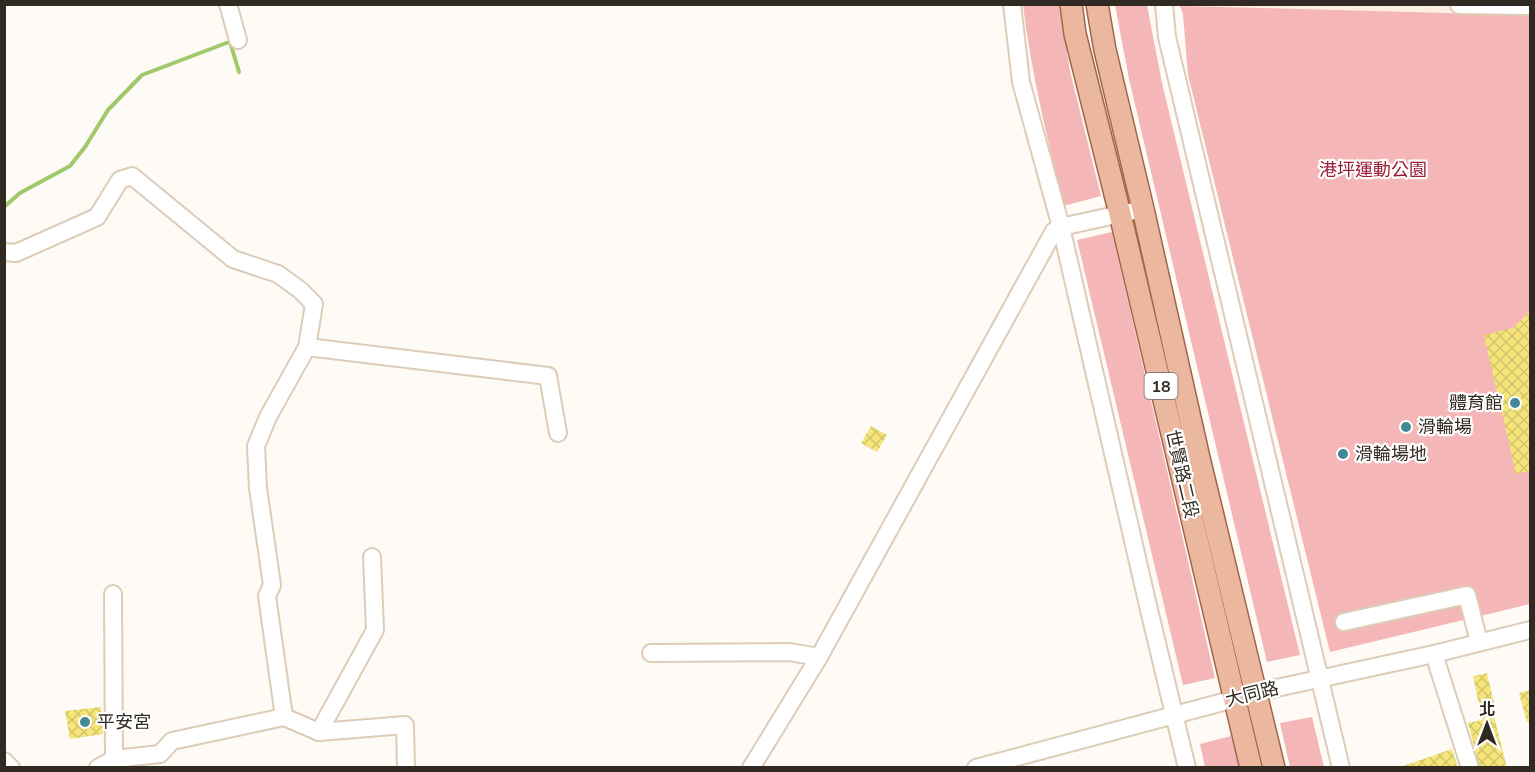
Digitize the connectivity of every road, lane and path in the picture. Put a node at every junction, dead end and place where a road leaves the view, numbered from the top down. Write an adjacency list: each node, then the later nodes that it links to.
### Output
1 (228, 4): 8 (street)
2 (1012, 4): 11 (street)
3 (1071, 4): 10 (main road, 世賢路二段 / 18)
4 (1097, 4): 9 (main road, 世賢路二段 / 18)
5 (1164, 4): 23 (street)
6 (1459, 5): 7 (street)
7 (1530, 6)
8 (238, 40)
9 (1143, 209): 10 (street); 24 (main road, 世賢路二段 / 18)
10 (1120, 214): 11 (street); 25 (main road, 世賢路二段 / 18)
11 (1061, 227): 22 (street); 26 (street)
12 (4, 252): 13 (street)
13 (307, 347): 14 (street); 27 (street)
14 (558, 433)
15 (372, 557): 28 (street)
16 (113, 594): 29 (street)
17 (1344, 622): 19 (street)
18 (1530, 630): 19 (street, 大同路)
19 (1479, 642): 21 (street, 大同路)
20 (651, 653): 22 (street)
21 (1434, 654): 23 (street, 大同路); 40 (street)
22 (819, 657): 34 (street)
23 (1320, 678): 24 (street, 大同路); 39 (street)
24 (1257, 693): 25 (street, 大同路); 38 (main road, 世賢路二段 / 18)
25 (1236, 699): 26 (street, 大同路); 37 (main road, 世賢路二段 / 18)
26 (1175, 715): 35 (street, 大同路); 36 (street)
27 (284, 717): 28 (street); 29 (street)
28 (319, 732): 33 (street)
29 (114, 759): 32 (street)
30 (4, 761): 31 (street)
31 (11, 768)
32 (98, 768)
33 (406, 768)
34 (751, 768)
35 (976, 768)
36 (1187, 768)
37 (1251, 768)
38 (1274, 768)
39 (1341, 768)
40 (1470, 768)

